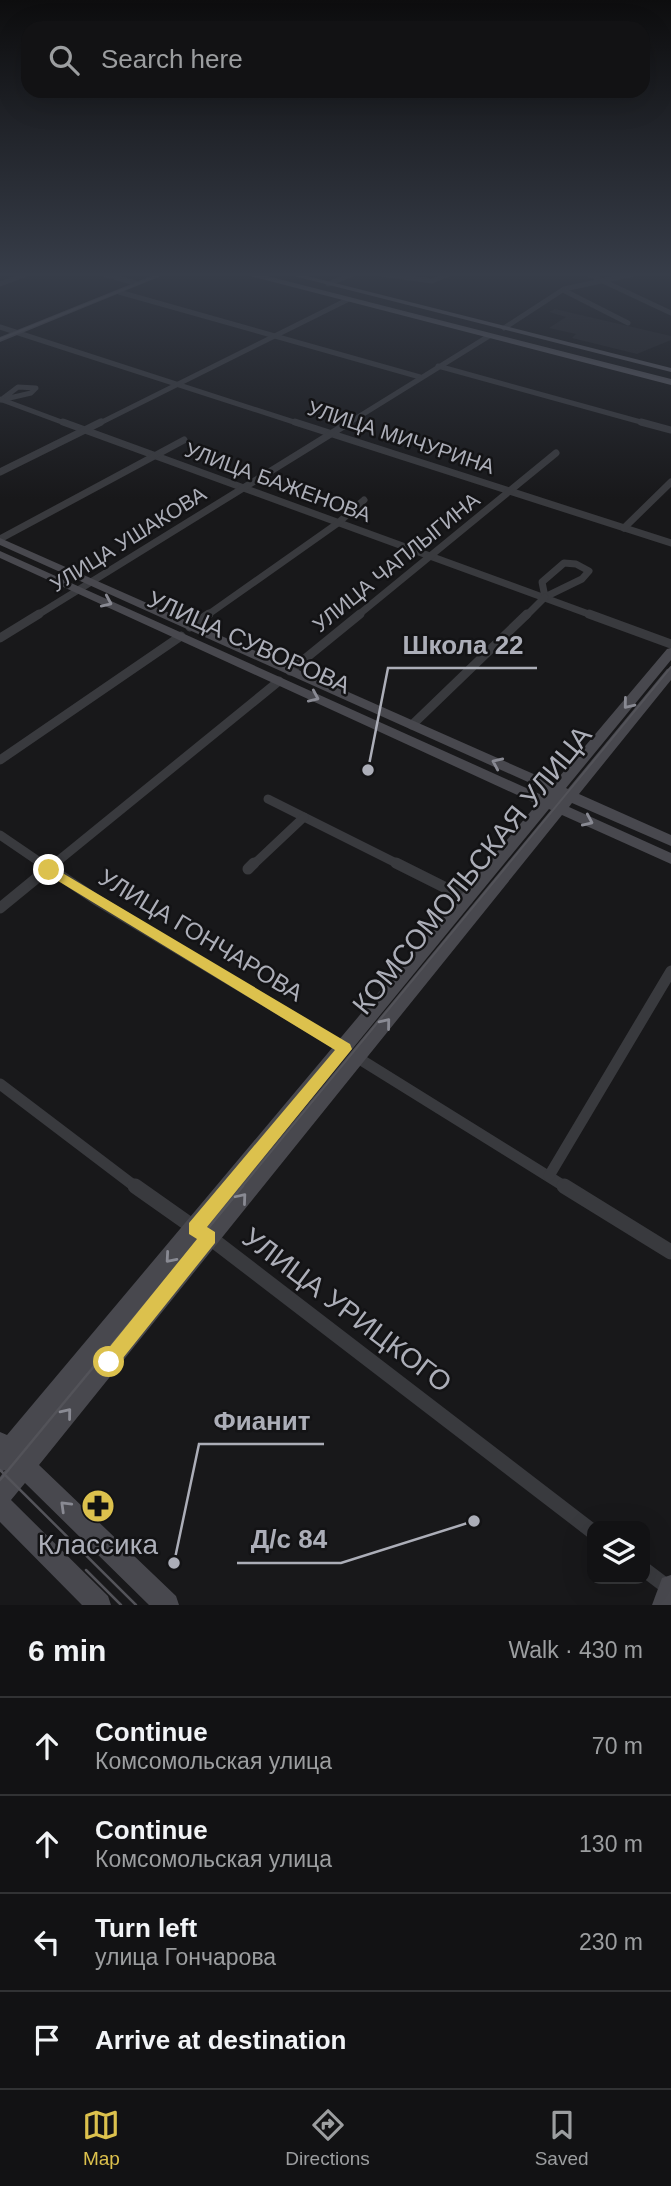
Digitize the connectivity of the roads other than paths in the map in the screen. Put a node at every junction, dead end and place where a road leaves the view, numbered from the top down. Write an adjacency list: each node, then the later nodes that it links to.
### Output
1 (68, 349): 11 (street, УЛИЦА МИЧУРИНА)
2 (249, 349): 11 (street)
3 (321, 349): 9 (street)
4 (467, 349): 7 (street, УЛИЦА УШАКОВА)
5 (539, 349): 10 (main road)
6 (587, 349): 8 (main road)
7 (438, 366): 9 (street, УЛИЦА УШАКОВА); 14 (street)
8 (671, 370)
9 (420, 377): 15 (street, УЛИЦА УШАКОВА)
10 (671, 383)
11 (177, 384): 13 (street); 15 (street, УЛИЦА МИЧУРИНА)
12 (0, 400): 12 (street); 13 (street, УЛИЦА БАЖЕНОВА)
13 (86, 430): 18 (street, УЛИЦА БАЖЕНОВА); 19 (street)
14 (671, 430)
15 (332, 432): 21 (street, УЛИЦА УШАКОВА); 22 (street, УЛИЦА МИЧУРИНА)
16 (184, 440): 18 (street)
17 (556, 453): 22 (street, УЛИЦА ЧАПЛЫГИНА)
18 (153, 455): 21 (street, УЛИЦА БАЖЕНОВА); 26 (street)
19 (0, 472)
20 (671, 482): 25 (street)
21 (243, 488): 24 (street, УЛИЦА БАЖЕНОВА); 30 (street, УЛИЦА УШАКОВА)
22 (513, 491): 25 (street, УЛИЦА МИЧУРИНА); 29 (street, УЛИЦА ЧАПЛЫГИНА)
23 (364, 500): 24 (street)
24 (338, 523): 29 (street, УЛИЦА БАЖЕНОВА); 33 (street)
25 (624, 528): 27 (street, УЛИЦА МИЧУРИНА)
26 (0, 540): 30 (main road, УЛИЦА СУВОРОВА)
27 (671, 543)
28 (2, 557): 31 (main road, УЛИЦА СУВОРОВА)
29 (432, 558): 32 (street, УЛИЦА БАЖЕНОВА); 37 (street, УЛИЦА ЧАПЛЫГИНА)
30 (92, 582): 31 (street, УЛИЦА УШАКОВА); 33 (main road, УЛИЦА СУВОРОВА)
31 (79, 590): 33 (main road, УЛИЦА СУВОРОВА, one-way to 33); 34 (street, УЛИЦА УШАКОВА)
32 (545, 597): 32 (street); 35 (street, УЛИЦА БАЖЕНОВА); 40 (street)
33 (186, 631): 37 (main road, УЛИЦА СУВОРОВА); 39 (main road, УЛИЦА СУВОРОВА); 41 (street)
34 (0, 638)
35 (671, 644)
36 (671, 652): 43 (main road, КОМСОМОЛЬСКАЯ УЛИЦА, one-way to 43)
37 (290, 671): 40 (main road, УЛИЦА СУВОРОВА)
38 (671, 672): 43 (main road, КОМСОМОЛЬСКАЯ УЛИЦА)
39 (279, 681): 43 (main road, УЛИЦА СУВОРОВА, one-way to 43); 49 (street)
40 (412, 725): 43 (main road, УЛИЦА СУВОРОВА, one-way to 40)
41 (0, 760)
42 (268, 799): 44 (street)
43 (559, 800): 46 (main road, УЛИЦА СУВОРОВА); 47 (main road, УЛИЦА СУВОРОВА, one-way to 47); 50 (main road, КОМСОМОЛЬСКАЯ УЛИЦА); 53 (main road, КОМСОМОЛЬСКАЯ УЛИЦА, one-way to 43)
44 (304, 817): 48 (street); 50 (street)
45 (0, 835): 49 (street, УЛИЦА ГОНЧАРОВА)
46 (671, 841)
47 (671, 859)
48 (248, 869)
49 (49, 870): 51 (street); 53 (street, УЛИЦА ГОНЧАРОВА)
50 (468, 899): 53 (main road, КОМСОМОЛЬСКАЯ УЛИЦА)
51 (0, 908)
52 (671, 971): 55 (street)
53 (351, 1053): 55 (street, УЛИЦА ГОНЧАРОВА); 56 (main road, КОМСОМОЛЬСКАЯ УЛИЦА)
54 (0, 1084): 56 (street, УЛИЦА УРИЦКОГО)
55 (549, 1176): 57 (street, УЛИЦА ГОНЧАРОВА)
56 (202, 1233): 58 (main road, КОМСОМОЛЬСКАЯ УЛИЦА); 61 (street, УЛИЦА УРИЦКОГО)
57 (671, 1252)
58 (8, 1455): 59 (main road, КОМСОМОЛЬСКАЯ УЛИЦА); 65 (main road, one-way to 58)
59 (0, 1495)
60 (0, 1505): 64 (main road)
61 (587, 1527)
62 (650, 1575): 63 (street)
63 (668, 1594)
64 (99, 1605)
65 (167, 1605)

